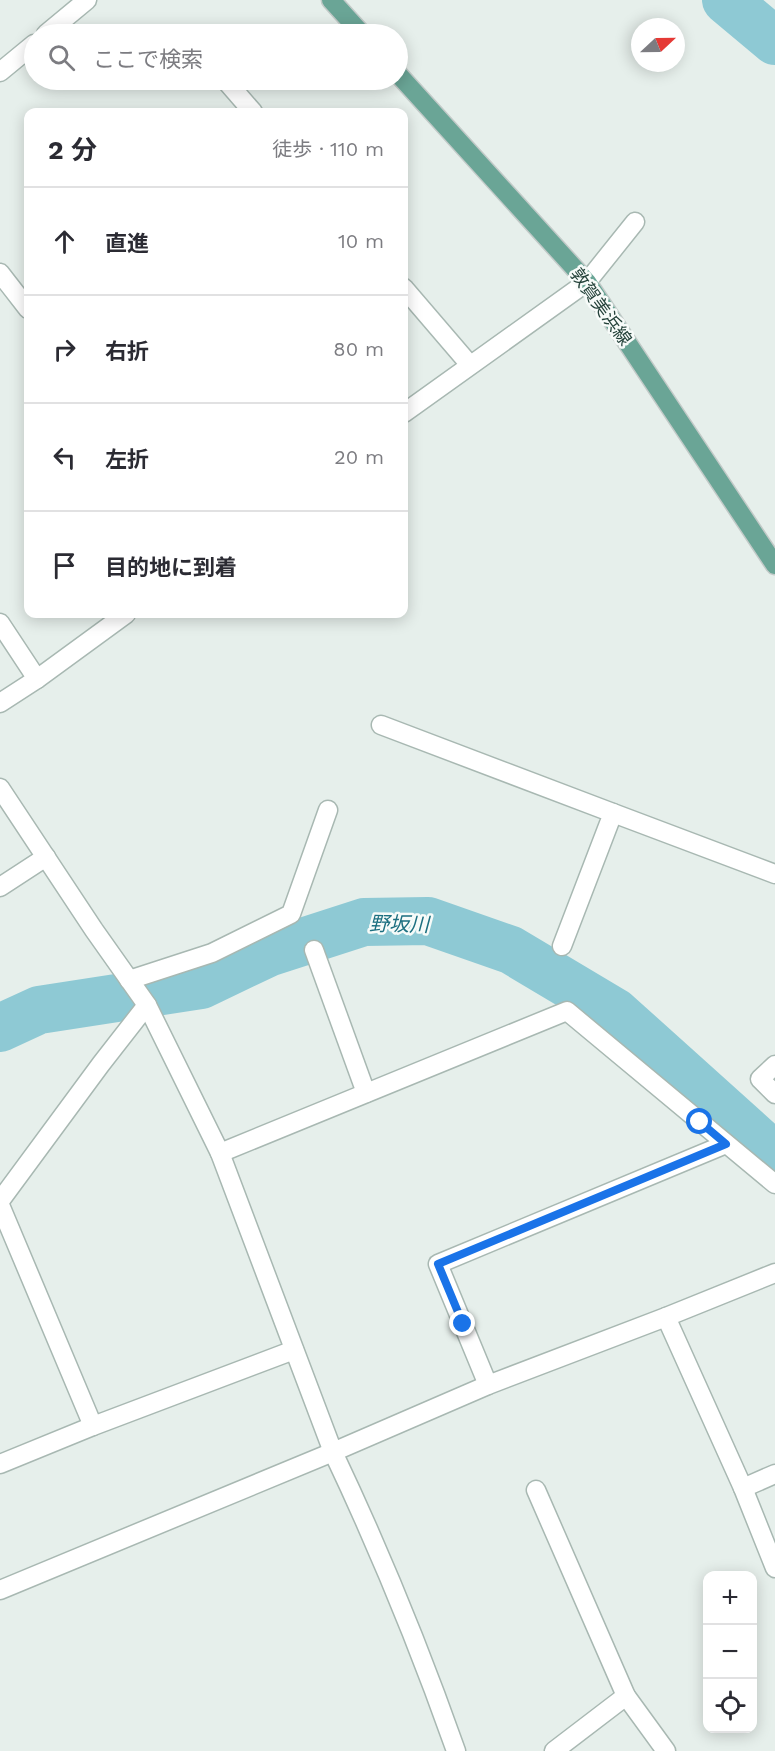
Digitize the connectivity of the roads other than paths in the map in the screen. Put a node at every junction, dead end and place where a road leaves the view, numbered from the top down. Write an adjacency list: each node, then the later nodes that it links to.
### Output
1 (87, 0): 3 (street)
2 (331, 0): 4 (main road)
3 (58, 24)
4 (353, 24)
5 (24, 52): 6 (street)
6 (0, 72)
7 (408, 85): 12 (main road, 敦賀美浜線)
8 (234, 90): 9 (street)
9 (250, 108)
10 (635, 222): 12 (street)
11 (0, 273): 14 (street)
12 (587, 282): 15 (street); 17 (main road, 敦賀美浜線)
13 (408, 293): 15 (street)
14 (24, 304)
15 (470, 365): 16 (street)
16 (408, 410)
17 (775, 565)
18 (121, 618): 20 (street)
19 (0, 623): 20 (street)
20 (37, 679): 21 (street)
21 (0, 703)
22 (381, 725): 25 (street)
23 (0, 788): 26 (street)
24 (328, 810): 31 (street)
25 (613, 813): 27 (street); 29 (street)
26 (46, 858): 28 (street); 31 (street)
27 (775, 874)
28 (0, 887)
29 (562, 946)
30 (314, 950): 34 (street)
31 (129, 980): 32 (street)
32 (147, 1005): 37 (street); 39 (street)
33 (775, 1065): 35 (street)
34 (366, 1093): 36 (street); 37 (street)
35 (775, 1094)
36 (726, 1144): 38 (street); 43 (street)
37 (220, 1153): 42 (street)
38 (775, 1184)
39 (0, 1203): 44 (street)
40 (775, 1273): 41 (street)
41 (666, 1317): 43 (street); 48 (street)
42 (294, 1350): 44 (street); 45 (street)
43 (488, 1385): 45 (street)
44 (93, 1426): 46 (street)
45 (333, 1452): 51 (street); 53 (street)
46 (0, 1464)
47 (775, 1474): 48 (street)
48 (743, 1488): 50 (street)
49 (536, 1490): 52 (street)
50 (775, 1568)
51 (0, 1590)
52 (626, 1696): 54 (street); 55 (street)
53 (456, 1751)
54 (554, 1751)
55 (666, 1751)

